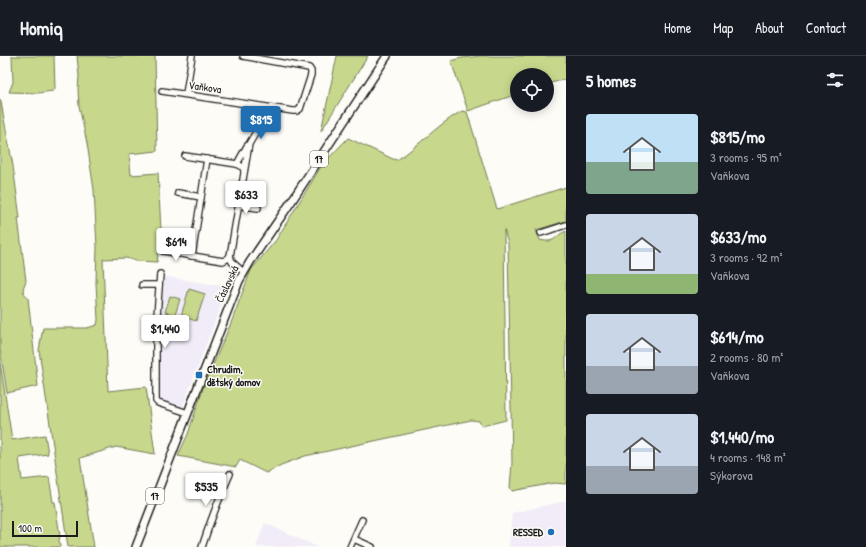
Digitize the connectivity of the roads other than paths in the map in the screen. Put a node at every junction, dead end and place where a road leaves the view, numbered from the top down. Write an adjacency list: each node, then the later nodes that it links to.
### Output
1 (192, 56): 6 (street)
2 (242, 56): 4 (street, Vaňkova)
3 (387, 56): 23 (main road, Čáslavská / 17)
4 (277, 59): 7 (street, Vaňkova)
5 (162, 91): 6 (street, Vaňkova)
6 (186, 94): 7 (street, Vaňkova)
7 (269, 108): 8 (street)
8 (249, 144): 11 (street); 12 (street)
9 (185, 156): 10 (street)
10 (207, 159): 11 (street); 14 (street)
11 (237, 164): 12 (street)
12 (244, 171): 15 (street)
13 (178, 193): 14 (street)
14 (201, 197): 20 (street)
15 (238, 205): 16 (street); 21 (street)
16 (258, 208)
17 (566, 225): 18 (street)
18 (541, 233)
19 (163, 251): 20 (street)
20 (192, 256): 22 (street)
21 (230, 256): 22 (street); 23 (street)
22 (223, 261): 23 (street)
23 (242, 270): 27 (main road, Čáslavská / 17)
24 (160, 274): 26 (street)
25 (142, 285): 26 (street)
26 (159, 285): 27 (street)
27 (188, 413): 31 (main road, Čáslavská / 17)
28 (230, 474): 32 (street)
29 (362, 520): 30 (street)
30 (354, 539): 33 (street); 34 (street)
31 (136, 547)
32 (202, 547)
33 (350, 547)
34 (372, 547)

